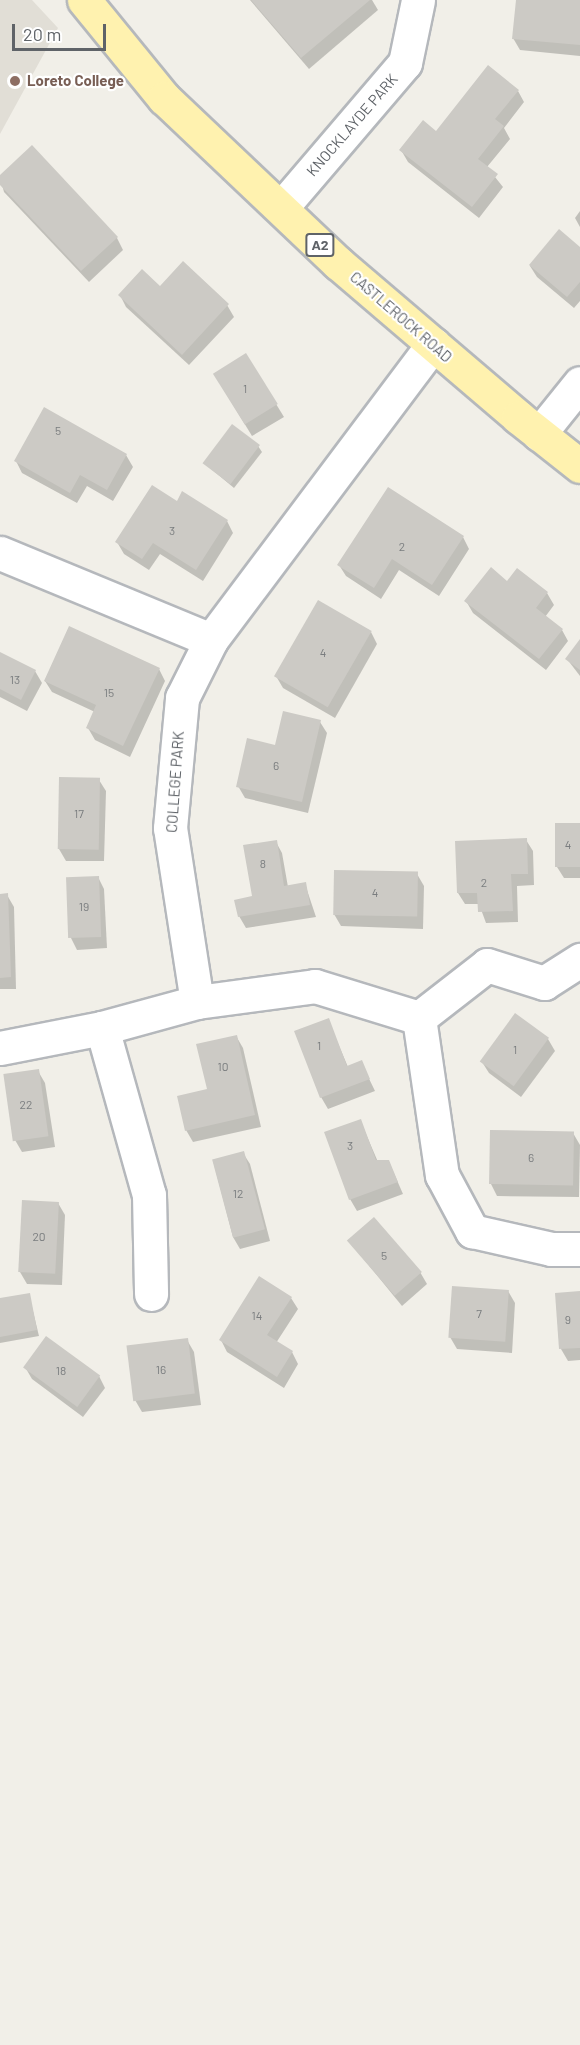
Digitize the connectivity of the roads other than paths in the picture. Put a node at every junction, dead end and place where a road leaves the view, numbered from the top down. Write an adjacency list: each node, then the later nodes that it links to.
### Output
1 (84, 0): 3 (main road, CASTLEROCK ROAD / A2)
2 (418, 0): 3 (street, KNOCKLAYDE PARK)
3 (280, 208): 4 (main road, CASTLEROCK ROAD / A2)
4 (433, 344): 6 (main road, CASTLEROCK ROAD / A2); 9 (street, COLLEGE PARK)
5 (580, 383): 6 (street)
6 (539, 434): 7 (main road, CASTLEROCK ROAD / A2)
7 (580, 466)
8 (0, 553): 9 (street)
9 (212, 640): 11 (street, COLLEGE PARK)
10 (580, 960): 12 (street)
11 (197, 1002): 12 (street); 13 (street)
12 (419, 1018): 15 (street)
13 (102, 1028): 14 (street); 16 (street)
14 (0, 1048)
15 (580, 1249)
16 (151, 1294)

